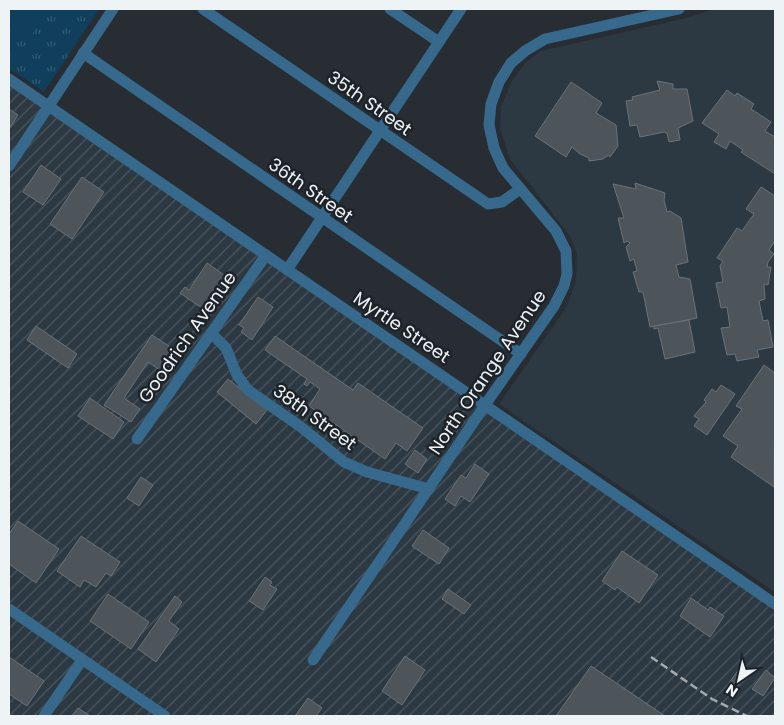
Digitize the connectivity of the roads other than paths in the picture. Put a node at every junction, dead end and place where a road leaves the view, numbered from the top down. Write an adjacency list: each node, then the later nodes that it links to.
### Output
1 (113, 9): 7 (street)
2 (203, 9): 10 (street, 35th Street)
3 (390, 9): 6 (street)
4 (461, 9): 6 (street)
5 (679, 9): 12 (street, North Orange Avenue)
6 (438, 42): 10 (street)
7 (83, 53): 9 (street); 13 (street, 36th Street)
8 (9, 79): 9 (street, Myrtle Street)
9 (48, 106): 11 (street); 14 (street, Myrtle Street)
10 (380, 131): 12 (street, 35th Street); 13 (street)
11 (9, 166)
12 (520, 189): 17 (street, North Orange Avenue)
13 (321, 218): 15 (street); 17 (street, 36th Street)
14 (266, 255): 15 (street, Myrtle Street); 16 (street, Goodrich Avenue)
15 (287, 270): 18 (street, Myrtle Street)
16 (211, 333): 19 (street, Goodrich Avenue); 20 (street, 38th Street)
17 (521, 354): 18 (street, North Orange Avenue)
18 (485, 405): 20 (street, North Orange Avenue); 21 (street, Myrtle Street)
19 (137, 438)
20 (430, 489): 24 (street, North Orange Avenue)
21 (775, 604)
22 (9, 609): 23 (street)
23 (82, 660): 25 (street); 26 (street)
24 (313, 660)
25 (44, 716)
26 (165, 716)

